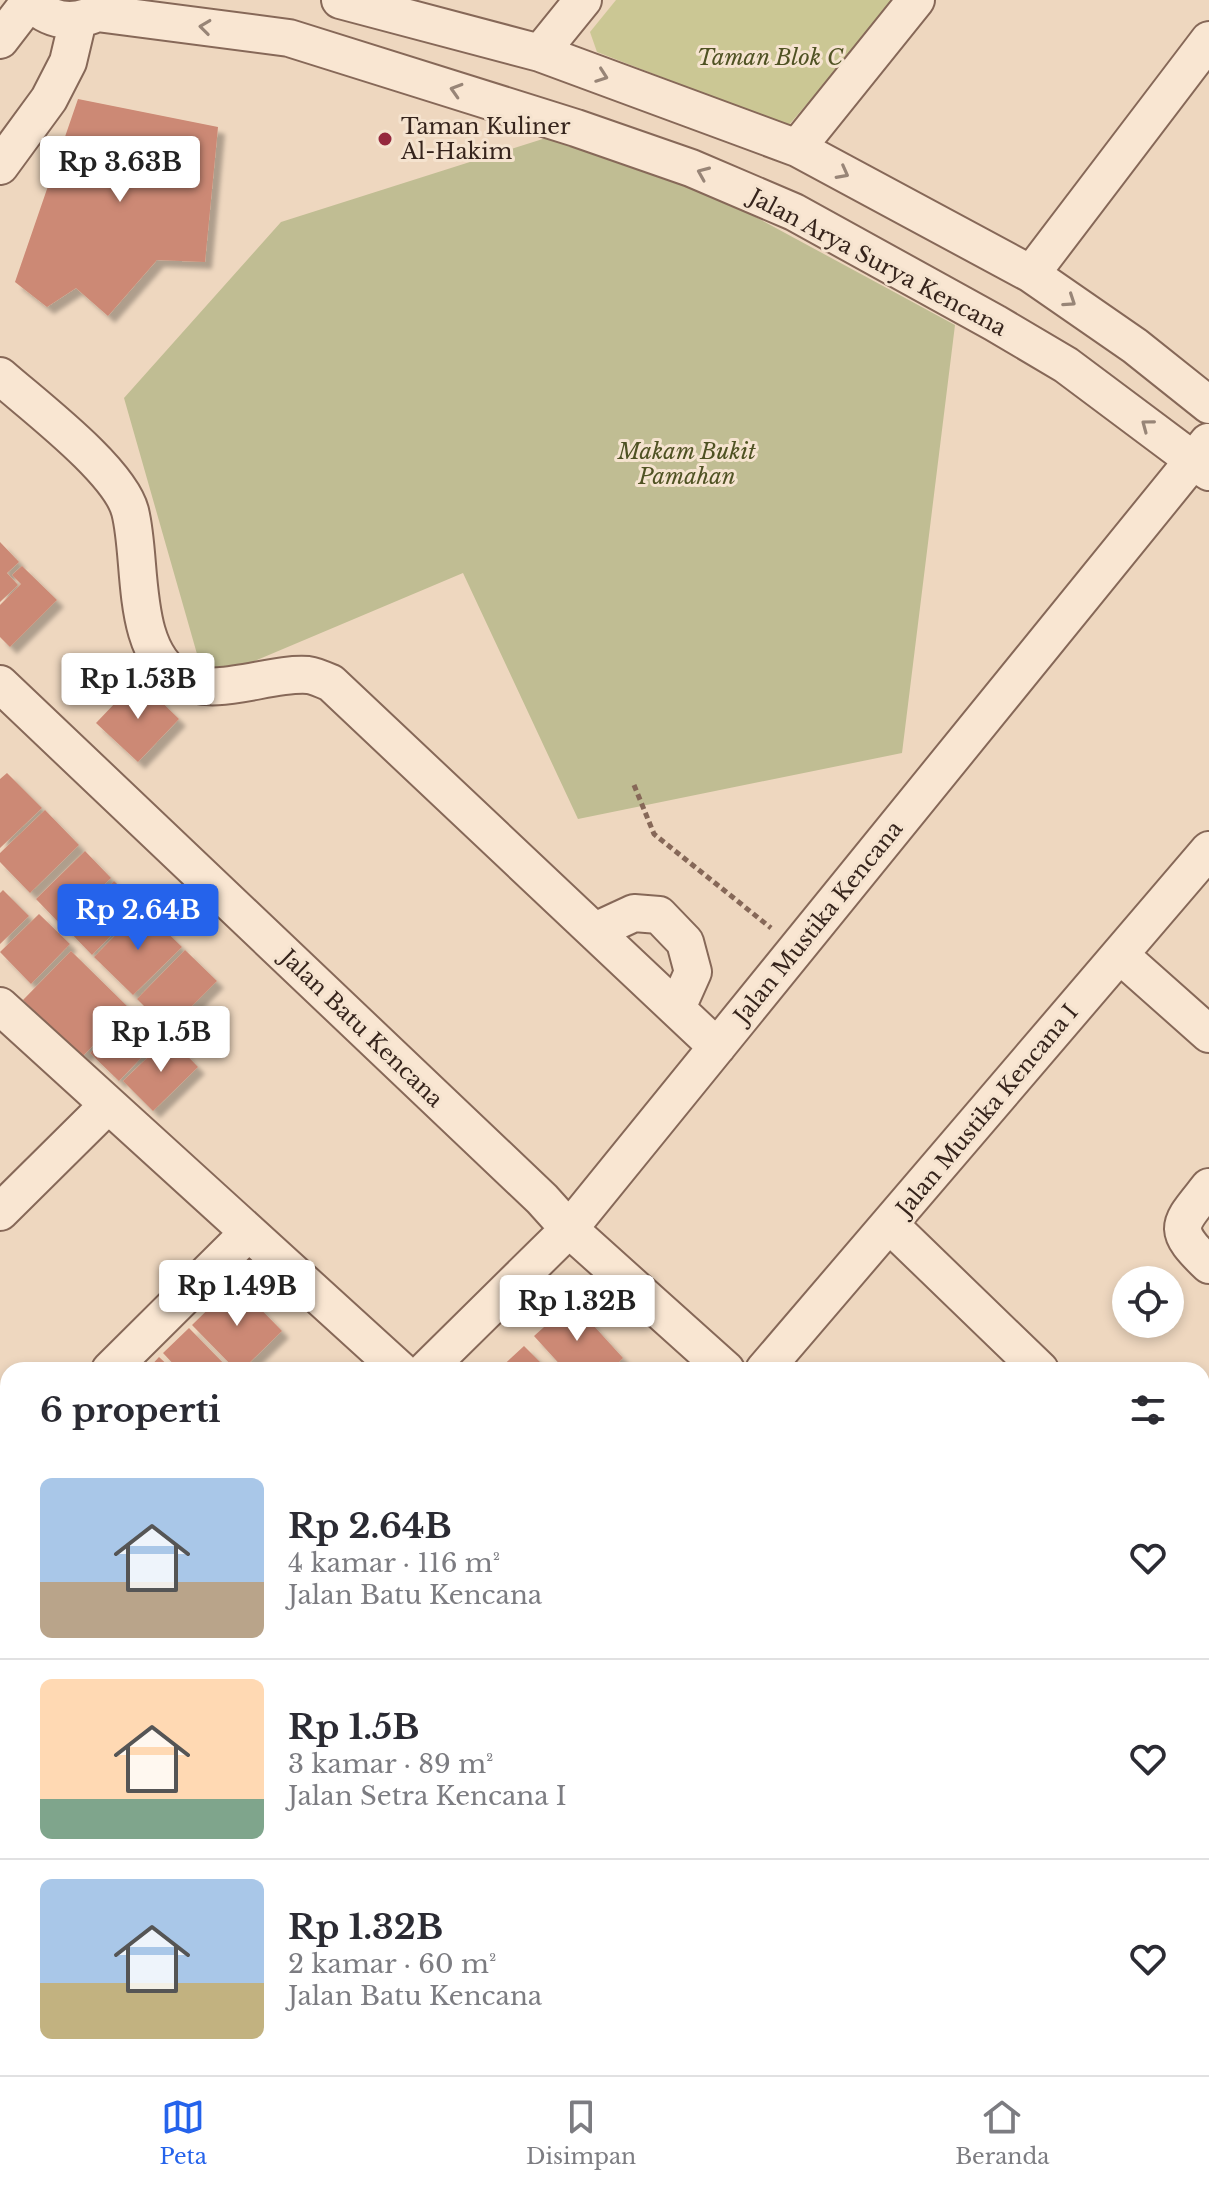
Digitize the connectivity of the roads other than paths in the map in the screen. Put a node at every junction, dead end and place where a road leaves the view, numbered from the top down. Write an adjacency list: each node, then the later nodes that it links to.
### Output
1 (30, 0): 5 (street, Jalan Arya Surya Kencana); 6 (street)
2 (340, 0): 8 (street)
3 (583, 0): 8 (street)
4 (916, 0): 9 (street)
5 (96, 11): 10 (street); 14 (street, Jalan Arya Surya Kencana, one-way to 5)
6 (0, 40)
7 (1209, 40): 11 (street)
8 (540, 53): 9 (street, one-way to 9)
9 (797, 148): 11 (street, one-way to 11)
10 (0, 166)
11 (1031, 274): 13 (street, one-way to 13)
12 (0, 376): 17 (street)
13 (1209, 405)
14 (1203, 457): 22 (street, Jalan Mustika Kencana)
15 (0, 684): 27 (street, Jalan Batu Kencana)
16 (1209, 850): 18 (street, Jalan Mustika Kencana I)
17 (595, 931): 20 (street); 20 (street)
18 (1120, 955): 21 (street); 26 (street, Jalan Mustika Kencana I)
19 (0, 1006): 23 (street)
20 (677, 1008): 22 (street)
21 (1209, 1034)
22 (717, 1047): 27 (street, Jalan Mustika Kencana)
23 (108, 1105): 25 (street); 28 (street)
24 (1209, 1187): 29 (street)
25 (0, 1212)
26 (890, 1225): 34 (street, Jalan Mustika Kencana I); 35 (street)
27 (569, 1229): 32 (street, Jalan Mustika Kencana); 33 (street, Jalan Batu Kencana)
28 (248, 1233): 30 (street); 31 (street)
29 (1209, 1265)
30 (118, 1362)
31 (391, 1362)
32 (434, 1362)
33 (717, 1362)
34 (771, 1362)
35 (1032, 1362)

